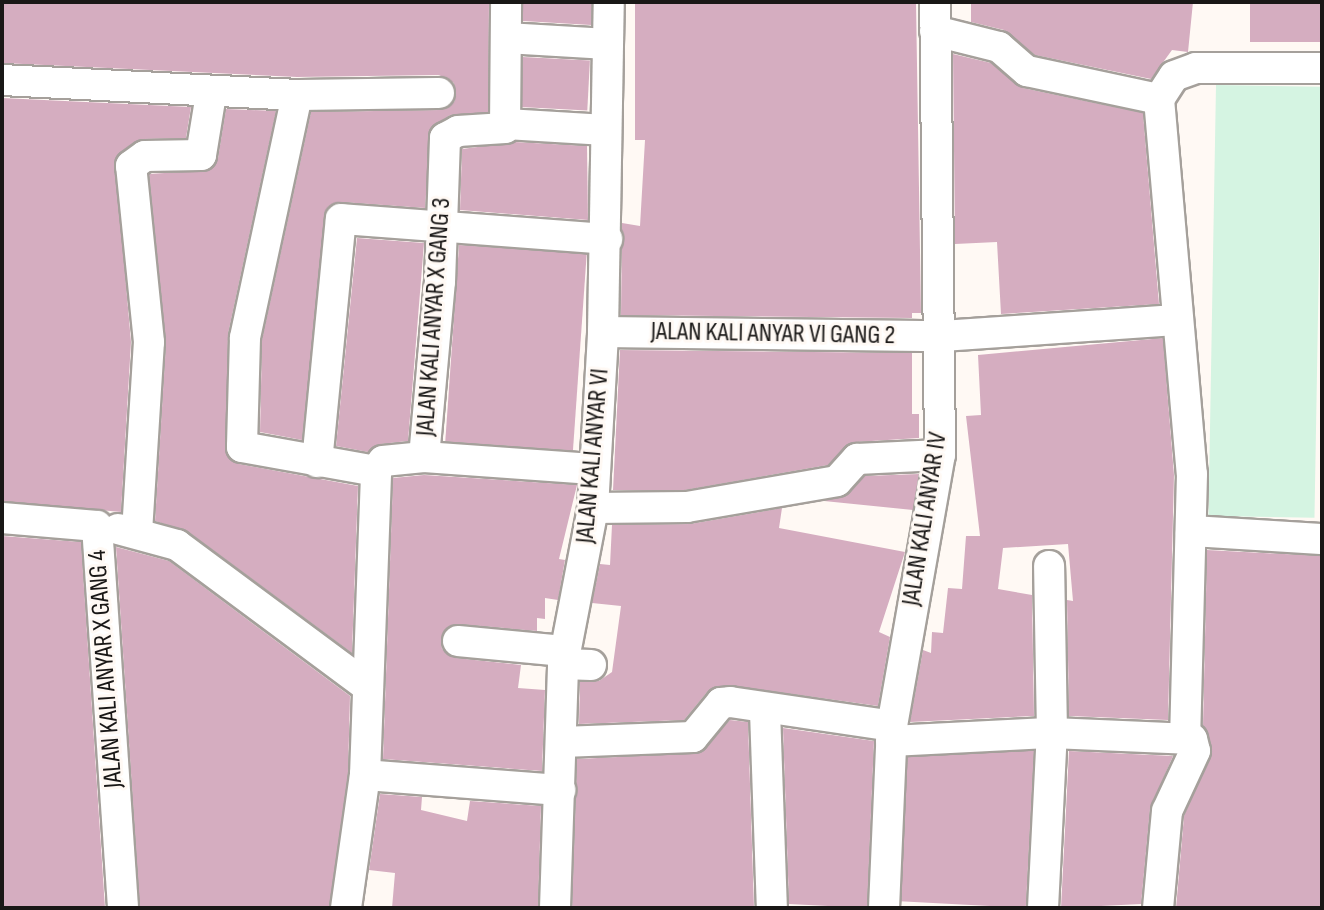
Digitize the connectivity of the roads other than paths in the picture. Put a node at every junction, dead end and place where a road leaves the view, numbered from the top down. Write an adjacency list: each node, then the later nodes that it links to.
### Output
1 (506, 2): 4 (street)
2 (609, 2): 5 (street, JALAN KALI ANYAR VI)
3 (935, 16): 11 (street); 18 (street, JALAN KALI ANYAR IV)
4 (506, 38): 5 (street); 12 (street)
5 (608, 44): 13 (street, JALAN KALI ANYAR VI)
6 (1322, 68): 11 (street)
7 (2, 80): 9 (street)
8 (439, 93): 10 (street)
9 (211, 94): 10 (street); 28 (street)
10 (297, 95): 21 (street)
11 (1159, 99): 16 (street)
12 (506, 124): 13 (street); 14 (street, JALAN KALI ANYAR X GANG 3)
13 (606, 130): 15 (street, JALAN KALI ANYAR VI)
14 (442, 227): 15 (street); 20 (street, JALAN KALI ANYAR X GANG 3); 21 (street)
15 (607, 239): 17 (street, JALAN KALI ANYAR VI)
16 (1175, 320): 18 (street, JALAN KALI ANYAR VI GANG 2); 27 (street)
17 (603, 332): 18 (street, JALAN KALI ANYAR VI GANG 2); 22 (street, JALAN KALI ANYAR VI)
18 (942, 336): 19 (street, JALAN KALI ANYAR IV)
19 (940, 455): 24 (street); 36 (street, JALAN KALI ANYAR IV)
20 (424, 457): 22 (street); 23 (street, JALAN KALI ANYAR X GANG 3)
21 (317, 462): 23 (street)
22 (593, 469): 24 (street, JALAN KALI ANYAR VI)
23 (376, 471): 33 (street)
24 (593, 508): 32 (street, JALAN KALI ANYAR VI)
25 (2, 518): 26 (street, JALAN KALI ANYAR X GANG 4)
26 (97, 526): 28 (street); 41 (street, JALAN KALI ANYAR X GANG 4)
27 (1191, 531): 29 (street); 37 (street)
28 (137, 532): 33 (street)
29 (1322, 539)
30 (1049, 566): 35 (street)
31 (457, 640): 32 (street)
32 (573, 660): 38 (street, JALAN KALI ANYAR VI)
33 (368, 687): 39 (street)
34 (765, 711): 36 (street); 38 (street); 44 (street)
35 (1050, 733): 36 (street); 37 (street); 46 (street)
36 (892, 734): 45 (street, JALAN KALI ANYAR IV)
37 (1185, 737): 47 (street)
38 (562, 742): 40 (street, JALAN KALI ANYAR VI)
39 (365, 775): 40 (street); 42 (street)
40 (560, 790): 43 (street, JALAN KALI ANYAR VI)
41 (123, 908)
42 (346, 908)
43 (555, 908)
44 (772, 908)
45 (884, 908)
46 (1043, 908)
47 (1158, 908)

